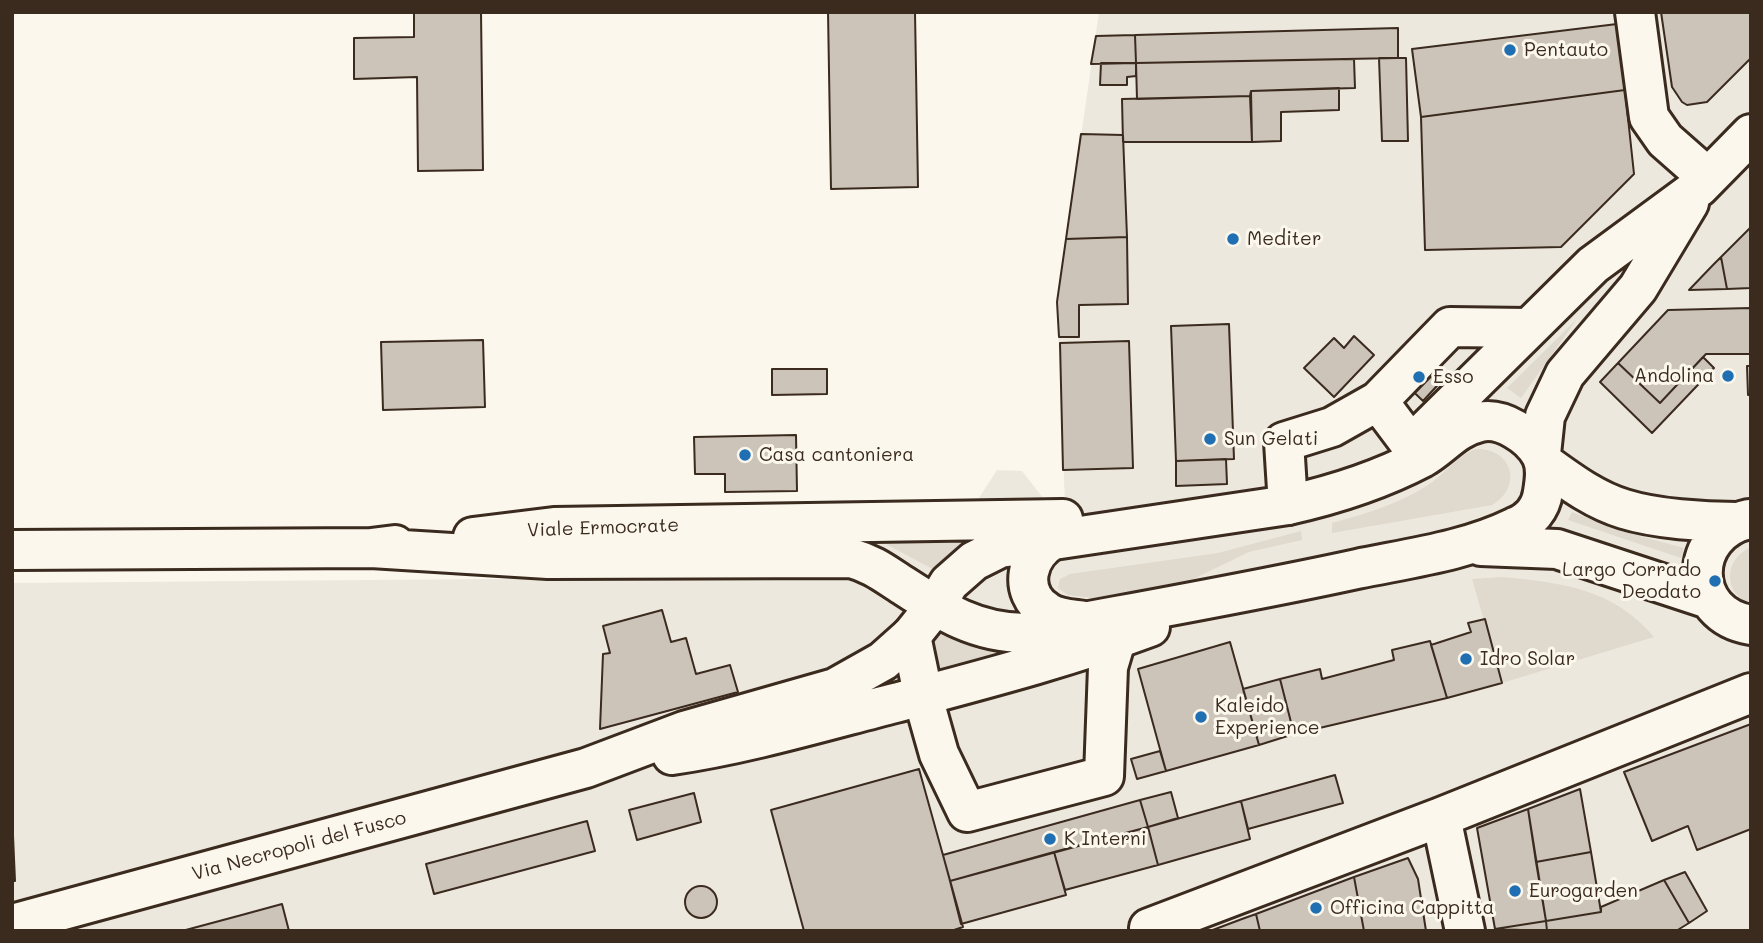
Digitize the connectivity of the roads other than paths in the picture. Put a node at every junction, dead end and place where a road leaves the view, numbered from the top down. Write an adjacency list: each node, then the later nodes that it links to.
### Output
1 (1635, 12): 3 (main road)
2 (1751, 134): 3 (main road)
3 (1703, 182): 4 (main road); 7 (main road)
4 (1528, 328): 5 (main road); 6 (main road)
5 (1378, 401): 6 (main road); 9 (main road)
6 (1411, 445): 8 (main road)
7 (1542, 459): 8 (main road); 11 (main road); 13 (main road)
8 (1365, 482): 9 (main road)
9 (1288, 505): 10 (main road)
10 (1194, 519): 12 (main road); 14 (main road, Viale Ermocrate)
11 (1744, 520): 18 (main road)
12 (1055, 539): 17 (main road); 19 (main road)
13 (1468, 546): 18 (main road); 19 (main road)
14 (371, 548): 15 (main road, Viale Ermocrate); 16 (main road)
15 (12, 550)
16 (895, 580): 17 (main road); 20 (main road)
17 (935, 606): 19 (main road); 20 (main road)
18 (1735, 621)
19 (1101, 631): 22 (main road); 22 (main road)
20 (911, 636): 22 (main road); 23 (main road)
21 (1751, 693): 24 (main road)
22 (923, 695): 23 (main road)
23 (586, 768): 25 (main road, Via Necropoli del Fusco)
24 (1441, 817): 26 (main road); 27 (main road)
25 (12, 924)
26 (1150, 931)
27 (1465, 931)

